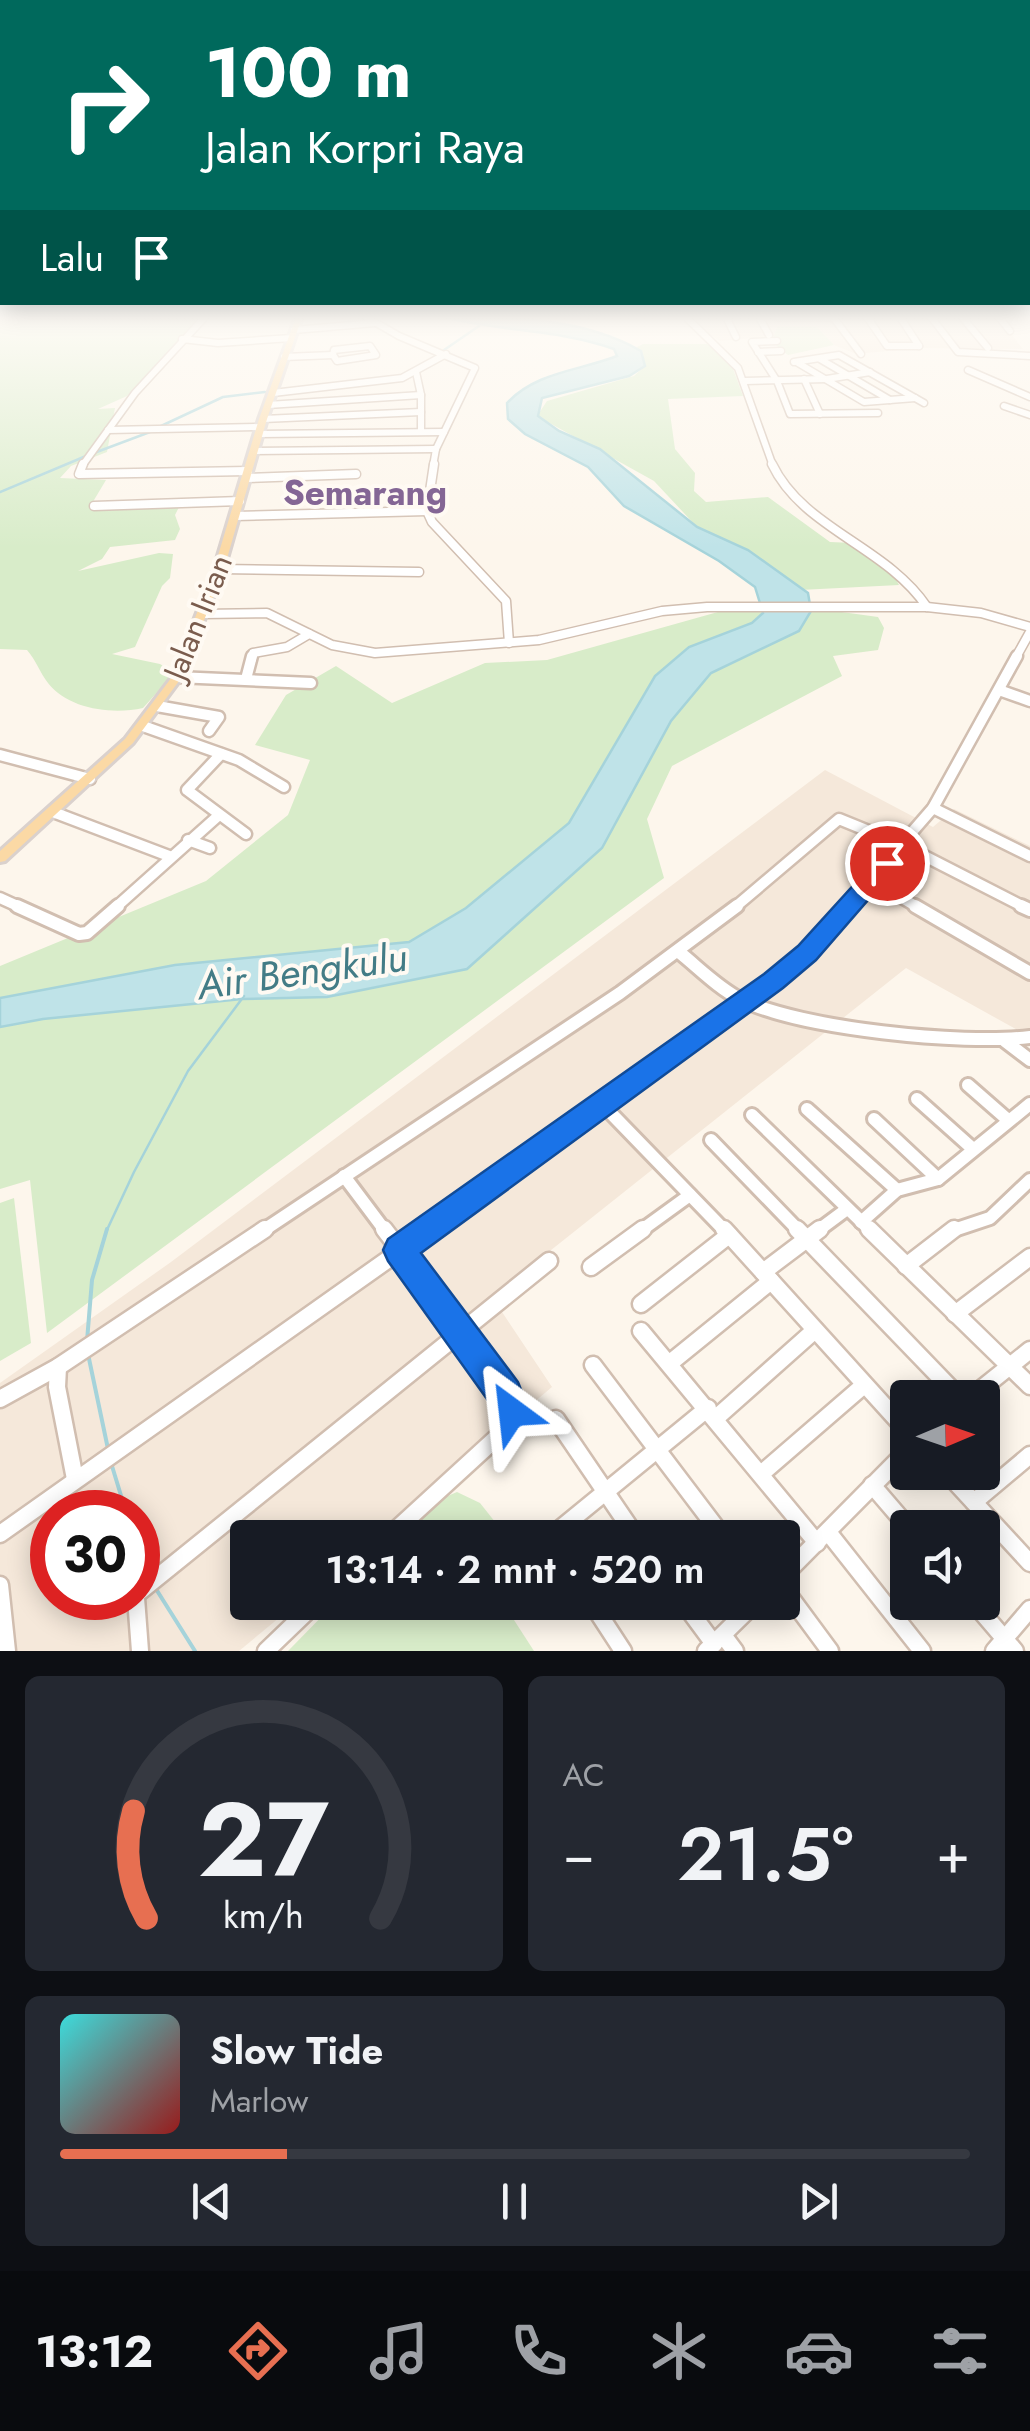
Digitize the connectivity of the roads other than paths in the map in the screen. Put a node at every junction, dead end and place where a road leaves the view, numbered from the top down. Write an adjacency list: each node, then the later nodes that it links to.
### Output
1 (139, 394): 23 (street)
2 (273, 394): 15 (main road, Jalan Irian)
3 (464, 394): 25 (street)
4 (749, 394): 36 (street)
5 (782, 394): 19 (street)
6 (811, 394): 19 (street)
7 (839, 394): 20 (street)
8 (850, 394): 13 (street)
9 (880, 394): 13 (street)
10 (909, 394): 12 (street)
11 (421, 395): 15 (street); 17 (street)
12 (916, 398): 13 (street); 14 (street)
13 (890, 400)
14 (924, 403)
15 (268, 405): 22 (main road, Jalan Irian)
16 (1004, 406): 21 (street)
17 (421, 412): 22 (street); 24 (street)
18 (878, 413): 20 (street)
19 (820, 414): 20 (street)
20 (849, 414)
21 (1030, 415)
22 (261, 426): 23 (street); 24 (street); 27 (main road, Jalan Irian)
23 (108, 430): 29 (street)
24 (421, 431): 25 (street)
25 (444, 432): 26 (street)
26 (436, 449): 27 (street); 32 (street)
27 (254, 451): 29 (main road, Jalan Irian)
28 (356, 474): 29 (street)
29 (247, 475): 30 (main road, Jalan Irian)
30 (240, 502): 31 (street); 33 (main road, Jalan Irian)
31 (94, 506)
32 (427, 511): 33 (street); 40 (street)
33 (235, 516): 34 (main road, Jalan Irian)
34 (219, 570): 35 (street); 37 (main road, Jalan Irian)
35 (419, 572)
36 (926, 606): 38 (street); 40 (street)
37 (202, 614): 39 (street); 41 (main road, Jalan Irian)
38 (1030, 630): 44 (street)
39 (308, 634): 40 (street); 42 (street)
40 (510, 644)
41 (177, 676): 42 (street); 46 (main road, Jalan Irian)
42 (246, 679): 43 (street)
43 (311, 683)
44 (999, 690): 45 (street); 53 (street)
45 (1030, 701)
46 (157, 706): 47 (main road, Jalan Irian); 48 (street)
47 (143, 726): 50 (street); 51 (main road, Jalan Irian)
48 (208, 731)
49 (0, 754): 51 (street)
50 (221, 754): 52 (street); 55 (street)
51 (90, 779): 54 (main road, Jalan Irian)
52 (284, 787)
53 (932, 808): 58 (street); 61 (street)
54 (53, 812): 60 (street); 62 (main road, Jalan Irian)
55 (218, 816): 56 (street); 57 (street)
56 (246, 834)
57 (188, 840): 59 (street); 60 (street)
58 (903, 845): 63 (street); 65 (street); 66 (street)
59 (210, 848)
60 (169, 856): 64 (street)
61 (1030, 856)
62 (0, 858)
63 (871, 880): 67 (street); 68 (street)
64 (2, 902)
65 (1030, 910)
66 (679, 952): 68 (street); 82 (street)
67 (1030, 973)
68 (745, 1002): 70 (street); 75 (street)
69 (1030, 1037): 70 (street)
70 (1004, 1041): 71 (street)
71 (1030, 1060)
72 (968, 1085): 79 (street)
73 (917, 1099): 81 (street)
74 (1030, 1104): 79 (street)
75 (604, 1105): 86 (street); 91 (street)
76 (807, 1109): 85 (street)
77 (752, 1115): 87 (street)
78 (874, 1118): 83 (street)
79 (1008, 1120): 81 (street)
80 (712, 1140): 90 (street)
81 (974, 1149): 83 (street)
82 (344, 1176): 91 (street); 104 (street)
83 (938, 1178): 85 (street)
84 (1030, 1180): 94 (street)
85 (897, 1190): 88 (street)
86 (690, 1195): 89 (street); 95 (street)
87 (848, 1209): 88 (street); 90 (street)
88 (861, 1222): 94 (street)
89 (729, 1235): 96 (street); 97 (street)
90 (807, 1240): 96 (street); 107 (street)
91 (400, 1250): 100 (street); 119 (street)
92 (1030, 1257): 98 (street)
93 (550, 1261): 100 (street)
94 (906, 1266): 98 (street)
95 (590, 1267)
96 (767, 1277): 99 (street); 103 (street)
97 (640, 1304)
98 (955, 1314): 106 (street)
99 (814, 1330): 109 (street); 112 (street)
100 (460, 1331): 125 (street); 133 (street)
101 (641, 1331): 103 (street)
102 (1030, 1350): 106 (street)
103 (670, 1363): 112 (street)
104 (58, 1366): 111 (street); 119 (street)
105 (593, 1366): 115 (street)
106 (1010, 1367): 108 (street); 110 (street)
107 (943, 1380)
108 (993, 1380)
109 (864, 1385): 113 (street); 118 (street)
110 (1030, 1386)
111 (0, 1399)
112 (712, 1413): 115 (street); 118 (street)
113 (890, 1413)
114 (556, 1419): 122 (street)
115 (659, 1449): 122 (street); 128 (street)
116 (1030, 1455): 123 (street)
117 (890, 1468): 120 (street)
118 (762, 1474): 130 (street)
119 (75, 1479): 129 (street)
120 (872, 1485): 124 (street); 130 (street)
121 (963, 1490): 123 (street)
122 (605, 1492): 126 (street); 127 (street)
123 (974, 1502): 132 (street)
124 (894, 1510)
125 (407, 1520)
126 (571, 1520)
127 (624, 1520)
128 (711, 1520)
129 (0, 1534)
130 (822, 1538): 131 (street); 150 (street)
131 (800, 1559)
132 (1030, 1563)
133 (160, 1574)
134 (0, 1585): 145 (street)
135 (800, 1610): 149 (street)
136 (1030, 1610): 144 (street)
137 (142, 1620): 146 (street)
138 (298, 1620): 147 (street)
139 (603, 1620): 148 (street)
140 (699, 1620): 143 (street)
141 (741, 1620): 143 (street)
142 (986, 1620): 144 (street)
143 (720, 1645)
144 (1005, 1647)
145 (7, 1651)
146 (140, 1651)
147 (266, 1651)
148 (623, 1651)
149 (830, 1651)
150 (922, 1651)

